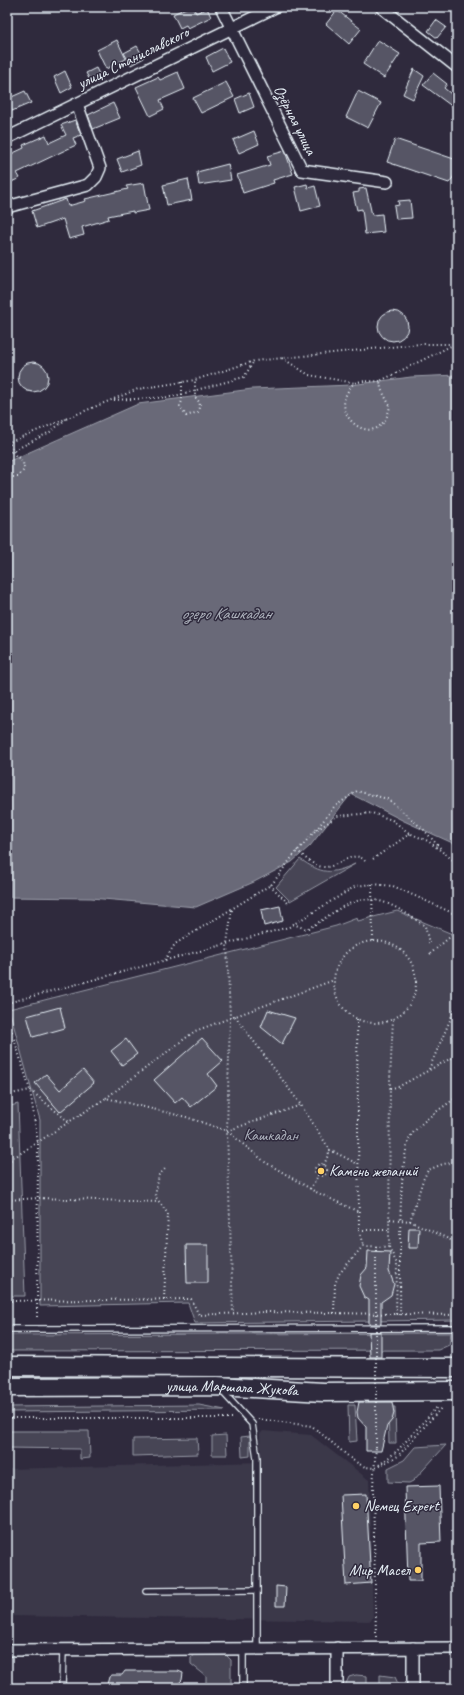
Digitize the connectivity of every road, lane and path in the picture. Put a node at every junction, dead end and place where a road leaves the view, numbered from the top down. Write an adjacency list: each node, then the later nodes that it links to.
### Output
1 (221, 7): 4 (street, Озёрная улица)
2 (275, 7): 4 (street, улица Станиславского)
3 (381, 7): 5 (street)
4 (231, 27): 6 (street, улица Станиславского); 8 (street, Озёрная улица)
5 (457, 67)
6 (77, 104): 7 (street, улица Станиславского); 9 (street)
7 (7, 138)
8 (387, 182)
9 (7, 207)
10 (456, 344): 11 (path); 15 (path)
11 (281, 358): 12 (path); 16 (path)
12 (254, 361): 13 (path); 17 (path)
13 (194, 380): 14 (path); 17 (path)
14 (182, 382): 18 (path); 19 (path)
15 (380, 382): 16 (path); 16 (path)
16 (355, 383)
17 (195, 390): 18 (path); 18 (path)
18 (183, 394): 19 (path)
19 (111, 400): 20 (path)
20 (69, 417): 21 (path); 22 (path)
21 (8, 442): 22 (path)
22 (13, 452): 23 (path); 24 (path)
23 (7, 454)
24 (7, 473)
25 (315, 831): 26 (path); 27 (path); 28 (path)
26 (411, 833): 28 (path); 29 (path)
27 (297, 850): 30 (path); 33 (path)
28 (446, 854): 31 (path)
29 (373, 859)
30 (365, 861)
31 (457, 863)
32 (372, 884): 34 (path); 37 (path); 38 (path)
33 (270, 885): 35 (path); 36 (path)
34 (373, 900): 38 (path); 40 (path); 41 (path)
35 (289, 904)
36 (232, 910): 42 (path); 44 (path)
37 (457, 915)
38 (294, 924): 42 (path)
39 (457, 931): 43 (path)
40 (373, 941): 45 (path); 52 (path)
41 (428, 943)
42 (228, 944): 44 (path); 50 (path)
43 (430, 954)
44 (165, 960): 46 (path)
45 (334, 980): 49 (path); 51 (path)
46 (7, 1004)
47 (457, 1004): 54 (path)
48 (7, 1016): 56 (path)
49 (235, 1016): 50 (path); 60 (path)
50 (230, 1017): 59 (path); 62 (path)
51 (357, 1018): 52 (path); 67 (path)
52 (393, 1019): 55 (path)
53 (457, 1054): 54 (path)
54 (428, 1069): 55 (path)
55 (390, 1088): 76 (path)
56 (30, 1090): 57 (path); 61 (path); 63 (path)
57 (7, 1095)
58 (457, 1097): 77 (path)
59 (106, 1098): 61 (path); 62 (path)
60 (301, 1105): 62 (path); 64 (path)
61 (70, 1123): 63 (path)
62 (228, 1131): 71 (path); 88 (path)
63 (38, 1143): 65 (path); 72 (path)
64 (330, 1150): 67 (path); 68 (path)
65 (7, 1162)
66 (457, 1162): 78 (path)
67 (358, 1164): 75 (path)
68 (324, 1165): 70 (path); 70 (path)
69 (166, 1168): 74 (path)
70 (318, 1176): 71 (path)
71 (310, 1189): 75 (path)
72 (38, 1198): 73 (path); 74 (path); 87 (path)
73 (7, 1200)
74 (159, 1202): 85 (path)
75 (359, 1212): 79 (path)
76 (390, 1219): 77 (path); 80 (path)
77 (401, 1220): 78 (path); 91 (path)
78 (410, 1221): 81 (path)
79 (359, 1230): 80 (path); 82 (path)
80 (390, 1230): 84 (path)
81 (457, 1243)
82 (363, 1246): 83 (path); 89 (path)
83 (376, 1246): 84 (path); 105 (path, bridge)
84 (389, 1247): 90 (path)
85 (164, 1299): 87 (path); 88 (path)
86 (7, 1301): 87 (path)
87 (38, 1301): 95 (path)
88 (233, 1313): 89 (path)
89 (334, 1314): 90 (path)
90 (396, 1315): 91 (path)
91 (400, 1315): 92 (path)
92 (457, 1315)
93 (457, 1328): 95 (lane)
94 (7, 1329): 95 (lane)
95 (37, 1329)
96 (7, 1366): 97 (main road, улица Маршала Жукова)
97 (457, 1368)
98 (217, 1386): 99 (main road, улица Маршала Жукова); 100 (main road, улица Маршала Жукова); 104 (lane)
99 (7, 1387)
100 (457, 1391)
101 (442, 1402): 105 (path)
102 (443, 1405): 105 (path)
103 (7, 1418): 104 (path)
104 (247, 1418): 105 (path); 106 (lane)
105 (375, 1468): 111 (path)
106 (257, 1590): 107 (lane); 109 (lane)
107 (146, 1591)
108 (243, 1648): 109 (street); 115 (street); 117 (lane)
109 (257, 1648): 110 (street)
110 (337, 1648): 111 (street); 118 (street)
111 (376, 1648): 112 (street)
112 (413, 1648): 113 (street); 119 (street)
113 (457, 1648)
114 (7, 1650): 115 (street)
115 (63, 1650): 116 (lane)
116 (62, 1688)
117 (243, 1688)
118 (337, 1688)
119 (413, 1688)

